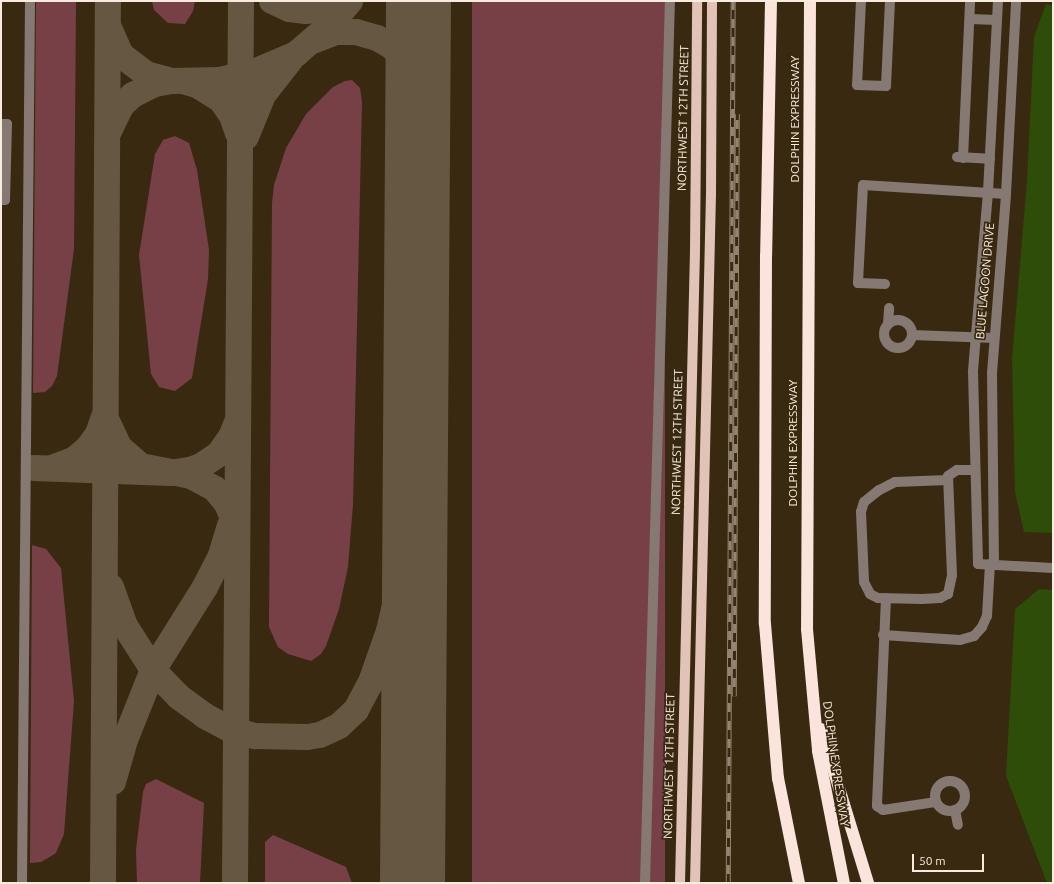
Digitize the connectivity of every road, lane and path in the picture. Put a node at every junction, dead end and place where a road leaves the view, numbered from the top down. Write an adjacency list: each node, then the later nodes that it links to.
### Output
1 (30, 1): 35 (street)
2 (670, 1): 36 (street)
3 (697, 1): 37 (main road, NORTHWEST 12TH STREET)
4 (712, 1): 38 (main road)
5 (771, 1): 39 (highway, DOLPHIN EXPRESSWAY)
6 (810, 1): 31 (highway, DOLPHIN EXPRESSWAY)
7 (861, 1): 8 (street)
8 (890, 1)
9 (970, 1): 12 (street)
10 (998, 1): 13 (street, BLUE LAGOON DRIVE)
11 (1016, 1): 17 (street, BLUE LAGOON DRIVE)
12 (970, 19): 13 (street); 15 (street)
13 (997, 20): 15 (street, BLUE LAGOON DRIVE)
14 (1, 124): 18 (street)
15 (990, 159): 16 (street, BLUE LAGOON DRIVE)
16 (988, 192): 17 (street); 19 (street); 23 (street, BLUE LAGOON DRIVE)
17 (1006, 194): 24 (street, BLUE LAGOON DRIVE)
18 (1, 200)
19 (885, 284)
20 (889, 308): 21 (street)
21 (888, 324): 22 (street); 22 (street)
22 (912, 335): 23 (street)
23 (975, 337): 24 (street); 25 (street, BLUE LAGOON DRIVE)
24 (994, 338): 27 (street, BLUE LAGOON DRIVE)
25 (975, 470): 26 (street); 27 (street, BLUE LAGOON DRIVE)
26 (948, 480): 29 (street); 29 (street)
27 (992, 564): 28 (street); 30 (street, BLUE LAGOON DRIVE)
28 (1053, 568)
29 (886, 598): 30 (street)
30 (883, 635): 32 (street)
31 (812, 699): 40 (highway, DOLPHIN EXPRESSWAY); 41 (highway)
32 (936, 802): 33 (street); 33 (street)
33 (955, 810): 34 (street)
34 (958, 825)
35 (22, 883)
36 (645, 883)
37 (680, 883)
38 (695, 883)
39 (799, 883)
40 (844, 883)
41 (868, 883)

